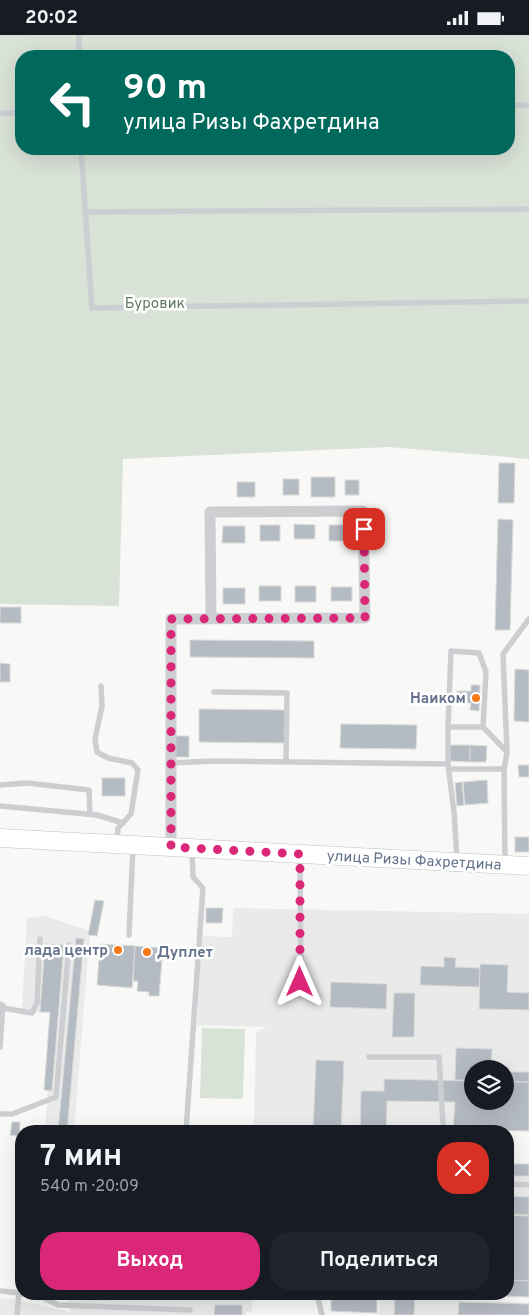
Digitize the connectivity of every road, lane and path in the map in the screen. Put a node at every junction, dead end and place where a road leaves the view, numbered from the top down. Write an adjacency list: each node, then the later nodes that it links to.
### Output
1 (79, 35): 2 (lane)
2 (79, 50)
3 (515, 105): 4 (lane)
4 (529, 105)
5 (0, 113): 6 (lane)
6 (15, 113)
7 (81, 155): 9 (lane)
8 (529, 209): 9 (lane)
9 (86, 212): 10 (lane)
10 (529, 301)
11 (211, 619): 11 (street); 19 (street)
12 (529, 619): 17 (lane)
13 (101, 686): 25 (lane)
14 (214, 692): 18 (lane)
15 (448, 727): 16 (lane); 16 (lane); 20 (lane)
16 (483, 727): 17 (lane)
17 (507, 752): 21 (lane)
18 (286, 762): 19 (lane); 20 (lane)
19 (171, 763): 28 (street)
20 (448, 767): 21 (lane); 31 (lane)
21 (504, 769): 32 (lane)
22 (0, 785): 24 (lane)
23 (0, 806): 24 (lane)
24 (90, 814): 25 (lane)
25 (122, 823): 27 (lane)
26 (0, 838): 27 (main road, улица Ризы Фахретдина)
27 (125, 844): 28 (main road, улица Ризы Фахретдина); 34 (lane)
28 (171, 847): 29 (main road, улица Ризы Фахретдина)
29 (192, 848): 30 (main road, улица Ризы Фахретдина); 42 (lane)
30 (300, 854): 31 (main road, улица Ризы Фахретдина); 37 (lane)
31 (457, 862): 32 (main road, улица Ризы Фахретдина)
32 (505, 865): 33 (main road, улица Ризы Фахретдина)
33 (529, 866)
34 (129, 935)
35 (40, 939): 38 (lane)
36 (69, 945): 41 (lane)
37 (300, 982)
38 (1, 1006): 39 (lane)
39 (0, 1047)
40 (369, 1057): 43 (lane)
41 (0, 1114)
42 (186, 1125)
43 (444, 1125)
44 (514, 1184): 45 (lane)
45 (529, 1185)
46 (0, 1291): 47 (lane)
47 (15, 1292)
48 (19, 1300): 52 (lane)
49 (48, 1300): 51 (lane)
50 (318, 1300): 53 (lane)
51 (190, 1310)
52 (16, 1315)
53 (322, 1315)

